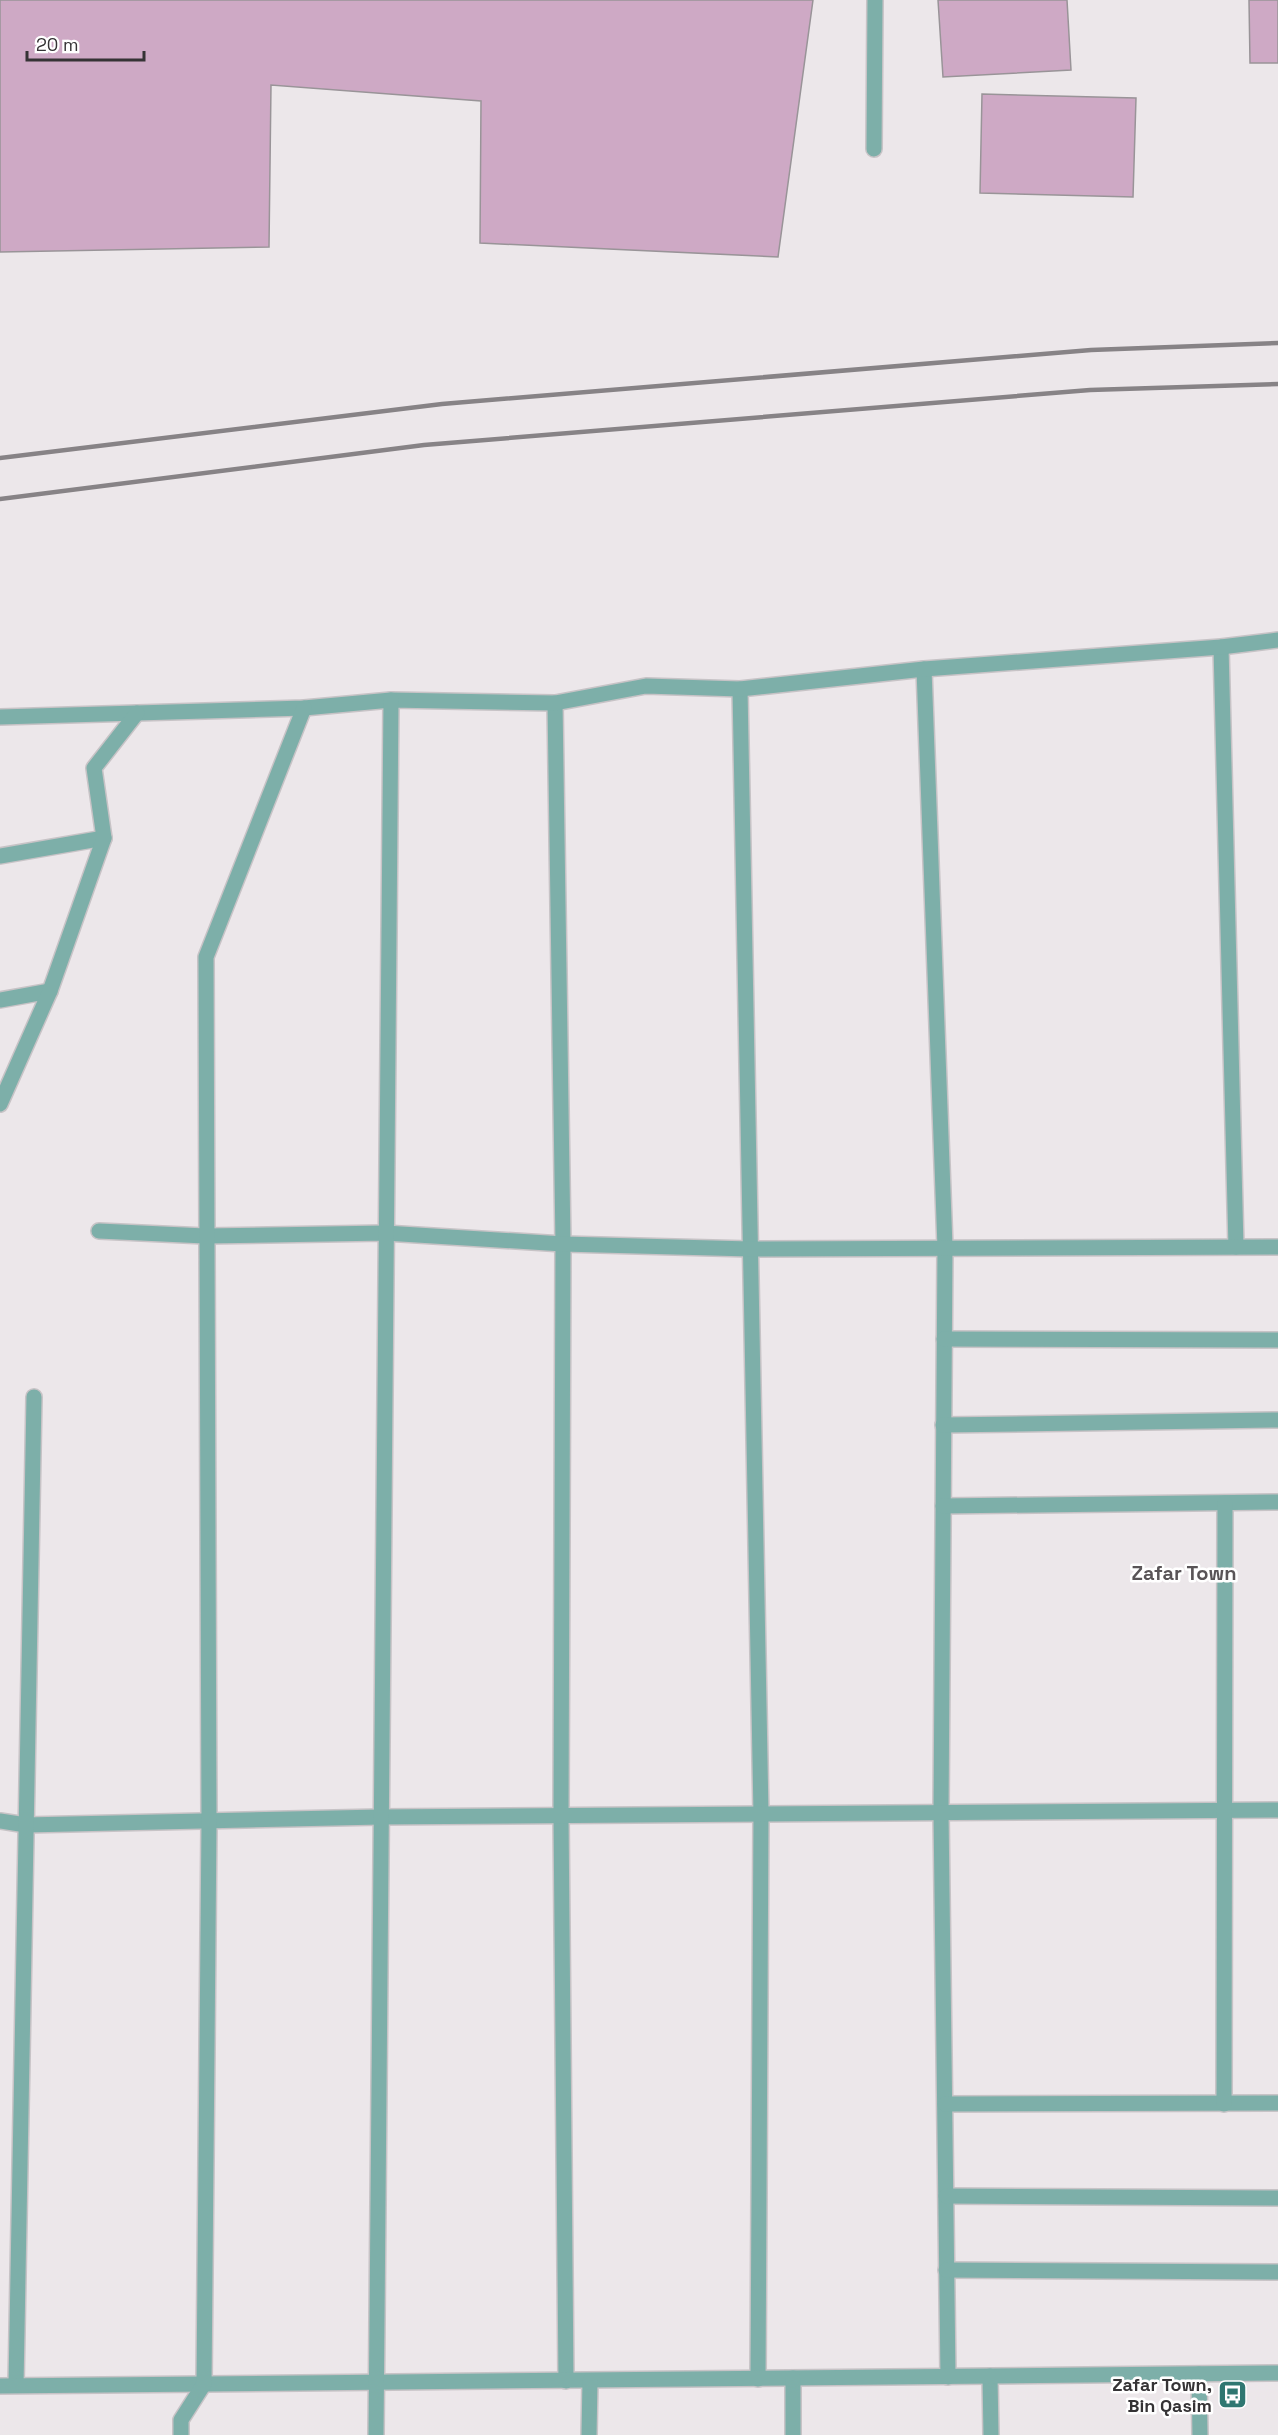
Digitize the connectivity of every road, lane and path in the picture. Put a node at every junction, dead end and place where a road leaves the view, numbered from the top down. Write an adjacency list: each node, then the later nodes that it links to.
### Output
1 (876, 0): 2 (street)
2 (874, 149)
3 (1278, 640): 4 (street)
4 (1221, 647): 5 (street); 22 (street)
5 (924, 669): 6 (street); 21 (street)
6 (740, 689): 8 (street); 24 (street)
7 (391, 699): 8 (street); 9 (street); 18 (street)
8 (555, 703): 20 (street)
9 (304, 708): 10 (street); 19 (street)
10 (137, 713): 11 (street); 12 (street)
11 (0, 717)
12 (104, 838): 13 (street); 14 (street)
13 (0, 856)
14 (50, 991): 15 (street); 16 (street)
15 (0, 1000)
16 (0, 1104)
17 (99, 1231): 19 (street)
18 (385, 1233): 19 (street); 20 (street); 38 (street)
19 (205, 1236): 40 (street)
20 (563, 1244): 24 (street); 37 (street)
21 (945, 1247): 22 (street); 24 (street); 25 (street)
22 (1236, 1247): 23 (street)
23 (1278, 1247)
24 (750, 1249): 36 (street)
25 (944, 1339): 26 (street); 29 (street)
26 (1278, 1340)
27 (34, 1397): 41 (street)
28 (1278, 1420): 29 (street)
29 (943, 1425): 32 (street)
30 (1278, 1502): 31 (street)
31 (1225, 1503): 32 (street); 33 (street)
32 (943, 1506): 35 (street)
33 (1226, 1810): 34 (street); 35 (street); 42 (street)
34 (1278, 1810)
35 (940, 1812): 36 (street); 44 (street)
36 (761, 1814): 37 (street); 54 (street)
37 (561, 1815): 38 (street); 55 (street)
38 (380, 1816): 40 (street); 57 (street)
39 (0, 1821): 41 (street)
40 (209, 1823): 41 (street); 58 (street)
41 (26, 1825): 60 (street)
42 (1224, 2103): 43 (street); 44 (street)
43 (1278, 2103)
44 (945, 2104): 45 (street)
45 (946, 2196): 46 (street); 47 (street)
46 (1278, 2198)
47 (946, 2270): 48 (street); 52 (street)
48 (1278, 2272)
49 (1278, 2373): 50 (street)
50 (1199, 2374): 51 (street); 66 (street)
51 (990, 2376): 52 (street); 65 (street)
52 (948, 2377): 53 (street)
53 (793, 2378): 54 (street); 64 (street)
54 (758, 2379): 56 (street)
55 (566, 2381): 56 (street); 57 (street)
56 (590, 2381): 63 (street)
57 (376, 2383): 58 (street); 62 (street)
58 (204, 2384): 60 (street); 61 (street)
59 (0, 2385): 60 (street)
60 (16, 2385)
61 (181, 2435)
62 (376, 2435)
63 (589, 2435)
64 (793, 2435)
65 (991, 2435)
66 (1200, 2435)

